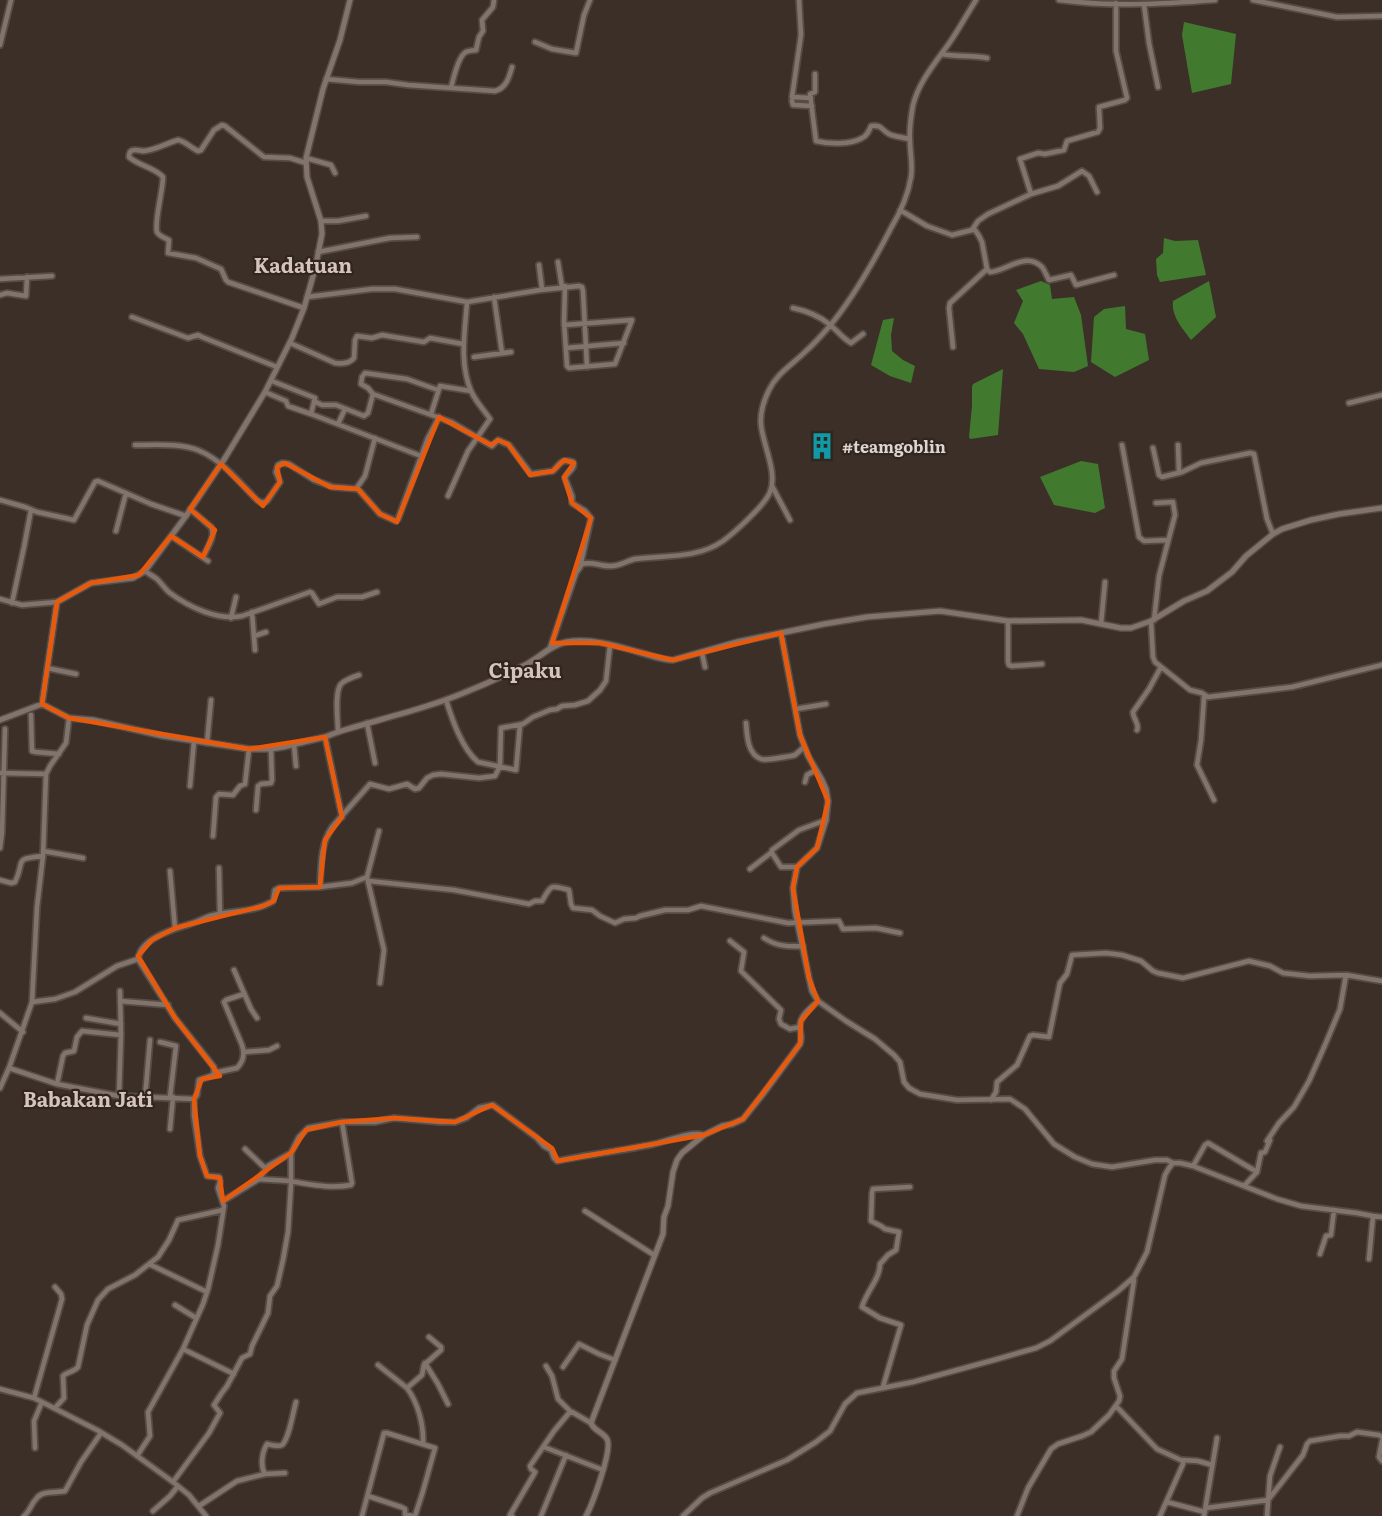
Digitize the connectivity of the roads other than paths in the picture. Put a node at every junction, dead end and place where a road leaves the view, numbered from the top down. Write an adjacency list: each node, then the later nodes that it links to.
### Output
1 (11, 0): 15 (street)
2 (350, 0): 20 (street)
3 (494, 0): 22 (street)
4 (590, 0): 14 (street)
5 (799, 0): 23 (street)
6 (976, 0): 16 (street)
7 (1059, 0): 11 (street)
8 (1215, 0): 12 (street)
9 (1252, 0): 13 (street)
10 (1132, 2): 11 (street); 12 (street)
11 (1116, 3): 30 (street)
12 (1143, 5): 21 (street)
13 (1382, 16)
14 (535, 42)
15 (0, 45)
16 (942, 54): 17 (street); 26 (street)
17 (987, 58)
18 (512, 68): 22 (street)
19 (815, 74): 23 (street)
20 (326, 79): 22 (street); 27 (street)
21 (1158, 87)
22 (451, 88)
23 (811, 98): 25 (street)
24 (792, 101): 25 (street)
25 (812, 106): 26 (street)
26 (909, 139): 31 (street)
27 (306, 160): 28 (street); 33 (street); 52 (street)
28 (335, 173)
29 (1097, 192): 30 (street)
30 (1031, 194): 34 (street)
31 (900, 210): 34 (street); 57 (street)
32 (366, 216): 33 (street)
33 (321, 221): 36 (street)
34 (972, 230): 39 (street)
35 (417, 237): 36 (street)
36 (318, 252): 49 (street)
37 (558, 262): 45 (street)
38 (539, 265): 46 (street)
39 (987, 269): 40 (street); 63 (street)
40 (1114, 275)
41 (52, 276): 42 (street)
42 (27, 277): 43 (street); 47 (street)
43 (7, 278): 44 (street); 47 (street)
44 (0, 279)
45 (563, 286): 46 (street); 55 (street); 56 (street)
46 (542, 290): 50 (street)
47 (7, 293): 48 (street)
48 (0, 295)
49 (307, 297): 51 (street); 52 (street)
50 (494, 297): 51 (street); 66 (street)
51 (467, 302): 61 (street)
52 (304, 308): 59 (street)
53 (793, 308): 57 (street)
54 (132, 317): 68 (street)
55 (585, 323): 56 (street); 60 (street); 62 (street)
56 (564, 325): 64 (street)
57 (831, 325): 58 (street); 92 (street)
58 (863, 334)
59 (290, 343): 61 (street); 68 (street)
60 (624, 343): 62 (street); 69 (street)
61 (463, 344): 72 (street)
62 (585, 346): 64 (street); 69 (street)
63 (952, 347)
64 (566, 348): 69 (street)
65 (511, 351): 66 (street)
66 (502, 353): 67 (street)
67 (474, 357)
68 (278, 367): 70 (street)
69 (587, 367)
70 (272, 381): 73 (street); 76 (street)
71 (438, 390): 72 (street); 74 (street); 80 (street)
72 (471, 391): 84 (street)
73 (265, 392): 79 (street); 90 (street)
74 (373, 394): 78 (street); 80 (street)
75 (1382, 395): 77 (street)
76 (314, 401): 78 (street); 79 (street)
77 (1349, 403)
78 (345, 409): 82 (street)
79 (310, 414): 82 (street)
80 (431, 414): 81 (street)
81 (439, 417): 84 (street); 89 (street)
82 (338, 424): 83 (street)
83 (375, 438): 89 (street); 93 (street)
84 (477, 438): 95 (street); 109 (street)
85 (135, 445): 90 (street)
86 (1122, 445): 106 (street)
87 (1178, 445): 91 (street)
88 (1153, 448): 91 (street)
89 (421, 456): 93 (street)
90 (221, 464): 93 (street); 99 (street)
91 (1179, 472): 104 (street)
92 (772, 486): 102 (street); 109 (street)
93 (356, 489)
94 (126, 494): 100 (street); 101 (street); 103 (street)
95 (448, 496)
96 (0, 500): 100 (street)
97 (1156, 503): 106 (street)
98 (1382, 508): 104 (street)
99 (190, 509): 101 (street); 107 (street)
100 (31, 510): 116 (street)
101 (186, 516): 105 (street)
102 (790, 520)
103 (116, 531)
104 (1273, 534): 120 (street)
105 (171, 536): 107 (street); 110 (street)
106 (1168, 540): 120 (street)
107 (203, 557): 108 (street)
108 (208, 561)
109 (580, 567): 126 (street)
110 (145, 571): 115 (street); 118 (street)
111 (1105, 582): 121 (street)
112 (377, 592): 117 (street)
113 (236, 597): 118 (street)
114 (0, 598): 116 (street)
115 (57, 602): 116 (street); 133 (street)
116 (12, 603)
117 (252, 612): 118 (street); 124 (street)
118 (231, 618)
119 (1008, 621): 121 (street); 123 (street); 129 (street)
120 (1152, 621): 121 (street); 132 (street)
121 (1101, 624)
122 (266, 632): 124 (street)
123 (781, 633): 128 (street); 141 (street)
124 (254, 636): 127 (street)
125 (610, 645): 126 (street); 128 (street); 147 (street)
126 (550, 648): 138 (street)
127 (255, 650)
128 (702, 652): 131 (street)
129 (1042, 664)
130 (1382, 665): 136 (street)
131 (705, 667)
132 (1161, 667): 136 (street); 149 (street)
133 (47, 668): 134 (street); 139 (street)
134 (76, 674)
135 (358, 675): 150 (street)
136 (1208, 697): 167 (street)
137 (211, 700): 153 (street)
138 (446, 700): 145 (street); 161 (street)
139 (42, 704): 143 (street); 144 (street)
140 (826, 704): 141 (street)
141 (796, 710): 155 (street)
142 (32, 715): 158 (street)
143 (69, 718): 152 (street); 158 (street)
144 (0, 720)
145 (367, 723): 150 (street); 159 (street)
146 (746, 723): 155 (street)
147 (520, 725): 161 (street); 161 (street)
148 (5, 729): 163 (street)
149 (1137, 730)
150 (338, 732): 151 (street)
151 (325, 738): 154 (street); 169 (street)
152 (194, 741): 153 (street); 166 (street)
153 (207, 743): 156 (street)
154 (294, 745): 157 (street); 160 (street)
155 (804, 747): 162 (street)
156 (249, 749): 157 (street); 172 (street)
157 (271, 749): 168 (street)
158 (59, 754): 164 (street)
159 (375, 763)
160 (296, 766)
161 (500, 766): 169 (street)
162 (816, 770): 165 (street); 170 (street)
163 (2, 773): 164 (street); 173 (street)
164 (46, 774): 175 (street)
165 (805, 782)
166 (190, 786)
167 (1214, 800)
168 (256, 810)
169 (342, 817): 183 (street)
170 (826, 820): 174 (street); 177 (street)
171 (379, 831): 181 (street)
172 (213, 836)
173 (0, 848)
174 (772, 852): 177 (street); 179 (street)
175 (43, 854): 176 (street); 182 (street); 202 (street)
176 (83, 858)
177 (797, 867): 185 (street)
178 (219, 868): 184 (street)
179 (750, 869)
180 (170, 871): 186 (street)
181 (368, 879): 183 (street); 185 (street); 197 (street)
182 (0, 880)
183 (320, 887): 184 (street)
184 (220, 914): 186 (street)
185 (797, 922): 187 (street); 190 (street)
186 (175, 928): 191 (street)
187 (900, 933)
188 (764, 938): 190 (street)
189 (730, 941): 208 (street)
190 (803, 946): 201 (street)
191 (138, 959): 202 (street); 203 (street)
192 (1160, 968): 194 (street)
193 (234, 970): 199 (street)
194 (1167, 975): 195 (street); 223 (street)
195 (1346, 975): 196 (street); 232 (street)
196 (1382, 981)
197 (380, 983)
198 (120, 991): 200 (street)
199 (244, 994): 206 (street); 214 (street)
200 (120, 1001): 203 (street); 207 (street)
201 (818, 1001): 208 (street); 223 (street)
202 (32, 1002): 209 (street)
203 (168, 1005): 216 (street)
204 (0, 1013): 209 (street)
205 (86, 1018): 207 (street)
206 (257, 1018)
207 (121, 1024): 210 (street)
208 (800, 1027): 226 (street)
209 (22, 1032): 215 (street)
210 (121, 1035): 217 (street); 219 (street)
211 (150, 1040): 221 (street)
212 (160, 1042): 220 (street)
213 (277, 1046): 214 (street)
214 (244, 1052): 216 (street)
215 (9, 1068): 217 (street); 218 (street)
216 (214, 1073): 222 (street)
217 (57, 1084): 219 (street)
218 (1, 1085)
219 (119, 1096): 221 (street)
220 (172, 1097): 221 (street); 222 (street); 225 (street)
221 (145, 1098)
222 (194, 1099): 237 (street)
223 (991, 1100): 229 (street)
224 (342, 1122): 226 (street); 228 (street); 234 (street)
225 (170, 1129)
226 (704, 1135): 244 (street)
227 (245, 1149): 231 (street)
228 (291, 1153): 231 (street); 234 (street)
229 (1173, 1163): 230 (street); 247 (street)
230 (1193, 1166): 232 (street); 235 (street)
231 (266, 1169): 233 (street)
232 (1257, 1172): 235 (street)
233 (259, 1179): 234 (street); 237 (street)
234 (291, 1182): 259 (street)
235 (1244, 1186): 239 (street)
236 (910, 1187): 260 (street)
237 (223, 1201): 238 (street)
238 (223, 1210): 246 (street); 249 (street)
239 (1334, 1210): 241 (street); 243 (street)
240 (585, 1211): 244 (street)
241 (1373, 1216): 242 (street); 245 (street)
242 (1382, 1216)
243 (1320, 1254)
244 (654, 1256): 254 (street)
245 (1370, 1259)
246 (149, 1264): 249 (street); 268 (street)
247 (1134, 1277): 260 (street); 267 (street)
248 (55, 1287): 263 (street)
249 (207, 1292): 251 (street)
250 (175, 1305): 251 (street)
251 (196, 1318): 253 (street)
252 (429, 1337): 255 (street)
253 (183, 1349): 259 (street); 279 (street)
254 (615, 1360): 258 (street); 270 (street)
255 (425, 1363): 261 (street); 266 (street)
256 (378, 1365): 261 (street)
257 (546, 1366): 269 (street)
258 (563, 1366)
259 (234, 1374): 286 (street)
260 (883, 1387): 300 (street)
261 (407, 1388): 274 (street)
262 (0, 1389): 263 (street)
263 (34, 1398): 264 (street)
264 (42, 1402): 268 (street); 277 (street)
265 (296, 1402): 285 (street)
266 (448, 1404)
267 (1116, 1406): 280 (street); 301 (street)
268 (55, 1408): 271 (street)
269 (571, 1412): 270 (street); 275 (street)
270 (591, 1423): 283 (street)
271 (101, 1432): 279 (street); 294 (street)
272 (1217, 1438): 282 (street)
273 (1382, 1439): 281 (street); 288 (street)
274 (423, 1444): 287 (street); 296 (street)
275 (544, 1447): 278 (street); 297 (street)
276 (1280, 1447): 288 (street)
277 (35, 1448)
278 (566, 1455): 283 (street); 298 (street)
279 (137, 1456): 286 (street)
280 (1182, 1460): 282 (street); 289 (street)
281 (1382, 1461)
282 (1212, 1465): 292 (street)
283 (603, 1470): 299 (street)
284 (285, 1473): 285 (street)
285 (265, 1474): 290 (street)
286 (176, 1484): 290 (street); 291 (street)
287 (368, 1496): 295 (street); 296 (street)
288 (1268, 1500): 292 (street); 303 (street)
289 (1167, 1502): 292 (street); 302 (street)
290 (199, 1507): 293 (street)
291 (153, 1511)
292 (1205, 1512)
293 (205, 1515)
294 (24, 1516)
295 (362, 1516)
296 (414, 1516)
297 (512, 1516)
298 (541, 1516)
299 (586, 1516)
300 (683, 1516)
301 (1017, 1516)
302 (1160, 1516)
303 (1268, 1516)

